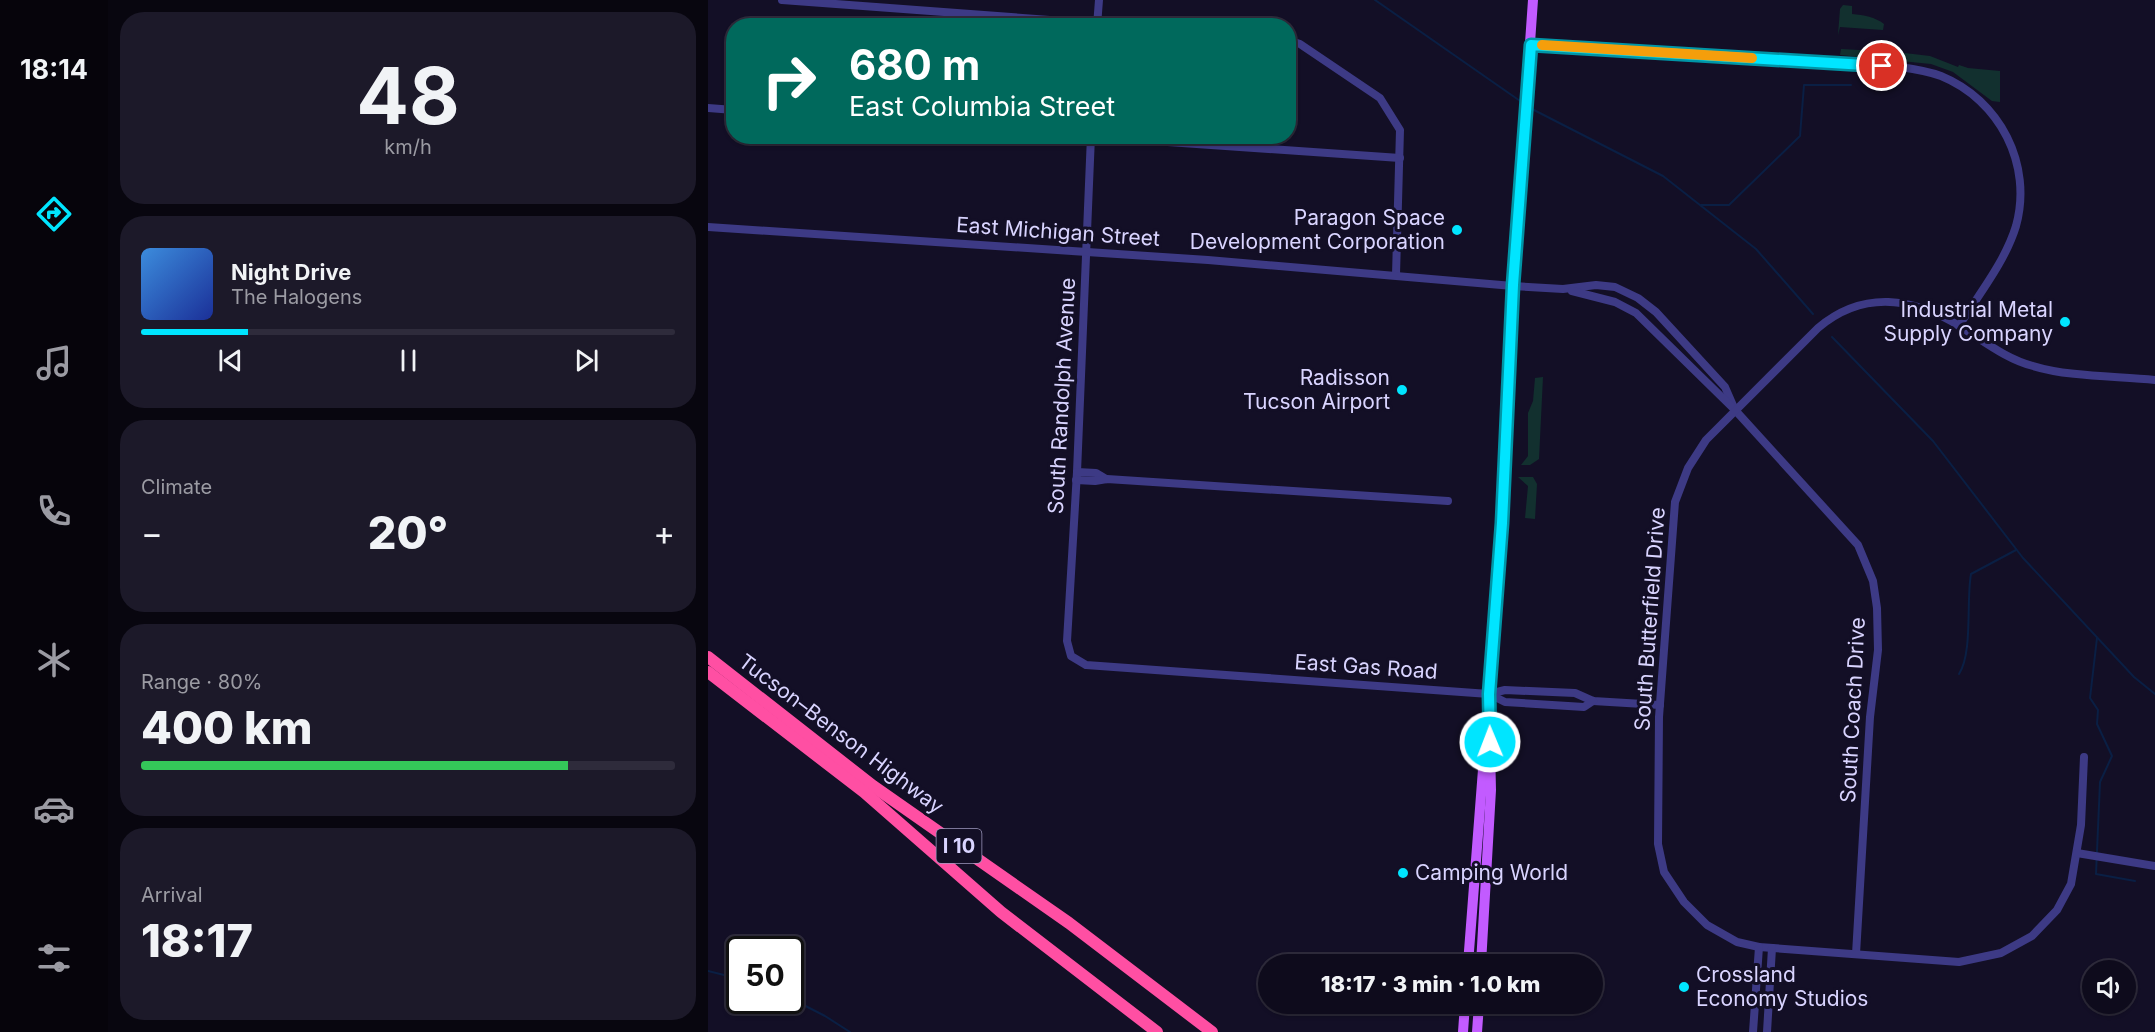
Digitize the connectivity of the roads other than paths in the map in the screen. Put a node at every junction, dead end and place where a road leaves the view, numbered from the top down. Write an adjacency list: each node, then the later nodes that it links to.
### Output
1 (782, 0): 4 (street)
2 (1099, 0): 5 (street)
3 (1533, 0): 7 (main road)
4 (1018, 18)
5 (1098, 18)
6 (1296, 43): 12 (street)
7 (1531, 45): 16 (main road); 20 (street)
8 (708, 108): 9 (street)
9 (726, 109)
10 (1091, 144): 14 (street, South Randolph Avenue)
11 (1194, 144): 12 (street)
12 (1400, 158): 15 (street)
13 (708, 227): 14 (street, East Michigan Street)
14 (1086, 251): 15 (street, East Michigan Street); 23 (street, South Randolph Avenue)
15 (1396, 275): 16 (street, East Michigan Street)
16 (1513, 285): 17 (street, South Coach Drive); 28 (main road)
17 (1563, 289): 18 (street, South Coach Drive); 19 (street, South Coach Drive)
18 (1638, 298): 19 (street); 22 (street, South Coach Drive)
19 (1629, 309): 22 (street, South Coach Drive)
20 (1959, 326): 21 (street); 22 (street, South Butterfield Drive)
21 (2155, 380)
22 (1735, 410): 30 (street, South Butterfield Drive); 40 (street, South Coach Drive)
23 (1077, 476): 24 (street); 25 (street, South Randolph Avenue)
24 (1448, 501)
25 (1071, 656): 28 (street, East Gas Road)
26 (708, 657): 45 (highway, Tucson–Benson Highway / I 10)
27 (708, 672): 44 (highway, Tucson–Benson Highway / I 10)
28 (1489, 694): 29 (street, East Gas Road); 29 (street); 32 (main road); 35 (main road)
29 (1593, 701): 30 (street, East Gas Road)
30 (1660, 705): 36 (street, South Butterfield Drive)
31 (2084, 757): 33 (street, South Butterfield Drive)
32 (1479, 826): 35 (main road); 38 (main road)
33 (2077, 853): 34 (street); 40 (street, South Butterfield Drive)
34 (2155, 866)
35 (1485, 896): 39 (main road)
36 (1759, 947): 37 (street, South Butterfield Drive); 41 (street); 48 (street)
37 (1772, 948): 40 (street, South Butterfield Drive); 41 (street)
38 (1469, 954)
39 (1482, 954)
40 (1856, 954)
41 (1768, 1010): 49 (street)
42 (1464, 1014): 46 (main road)
43 (1479, 1014): 47 (main road)
44 (1157, 1032)
45 (1212, 1032)
46 (1463, 1032)
47 (1478, 1032)
48 (1753, 1032)
49 (1767, 1032)

